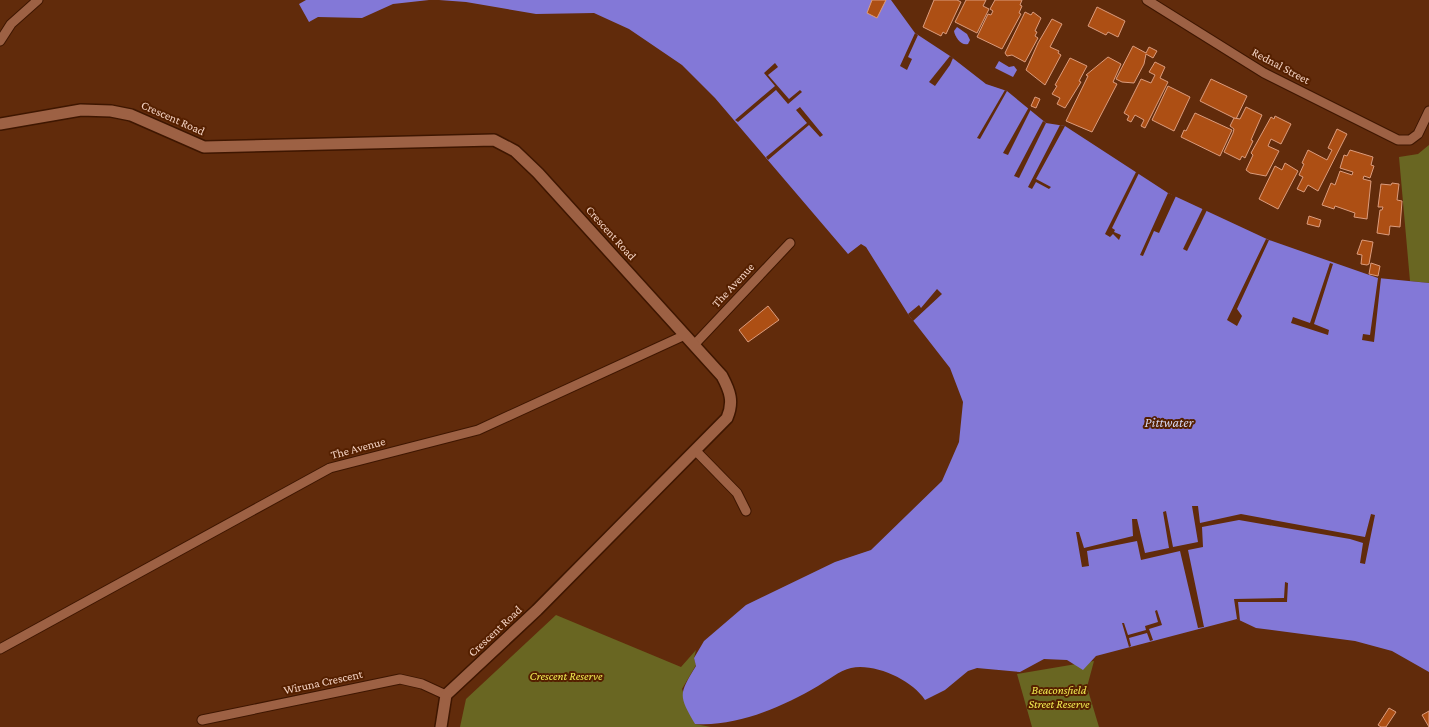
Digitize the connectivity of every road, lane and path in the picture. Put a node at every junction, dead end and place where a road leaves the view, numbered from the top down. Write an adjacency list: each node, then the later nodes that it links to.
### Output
1 (38, 0): 3 (street)
2 (1147, 0): 4 (street, Rednal Street)
3 (0, 41)
4 (1429, 111)
5 (0, 124): 7 (street, Crescent Road)
6 (790, 243): 8 (street, The Avenue)
7 (684, 335): 8 (street, Crescent Road); 11 (street, The Avenue)
8 (694, 345): 9 (street, Crescent Road)
9 (696, 451): 10 (street); 12 (street, Crescent Road)
10 (746, 511)
11 (0, 649)
12 (446, 695): 13 (street, Wiruna Crescent); 14 (street)
13 (202, 720)
14 (441, 727)

